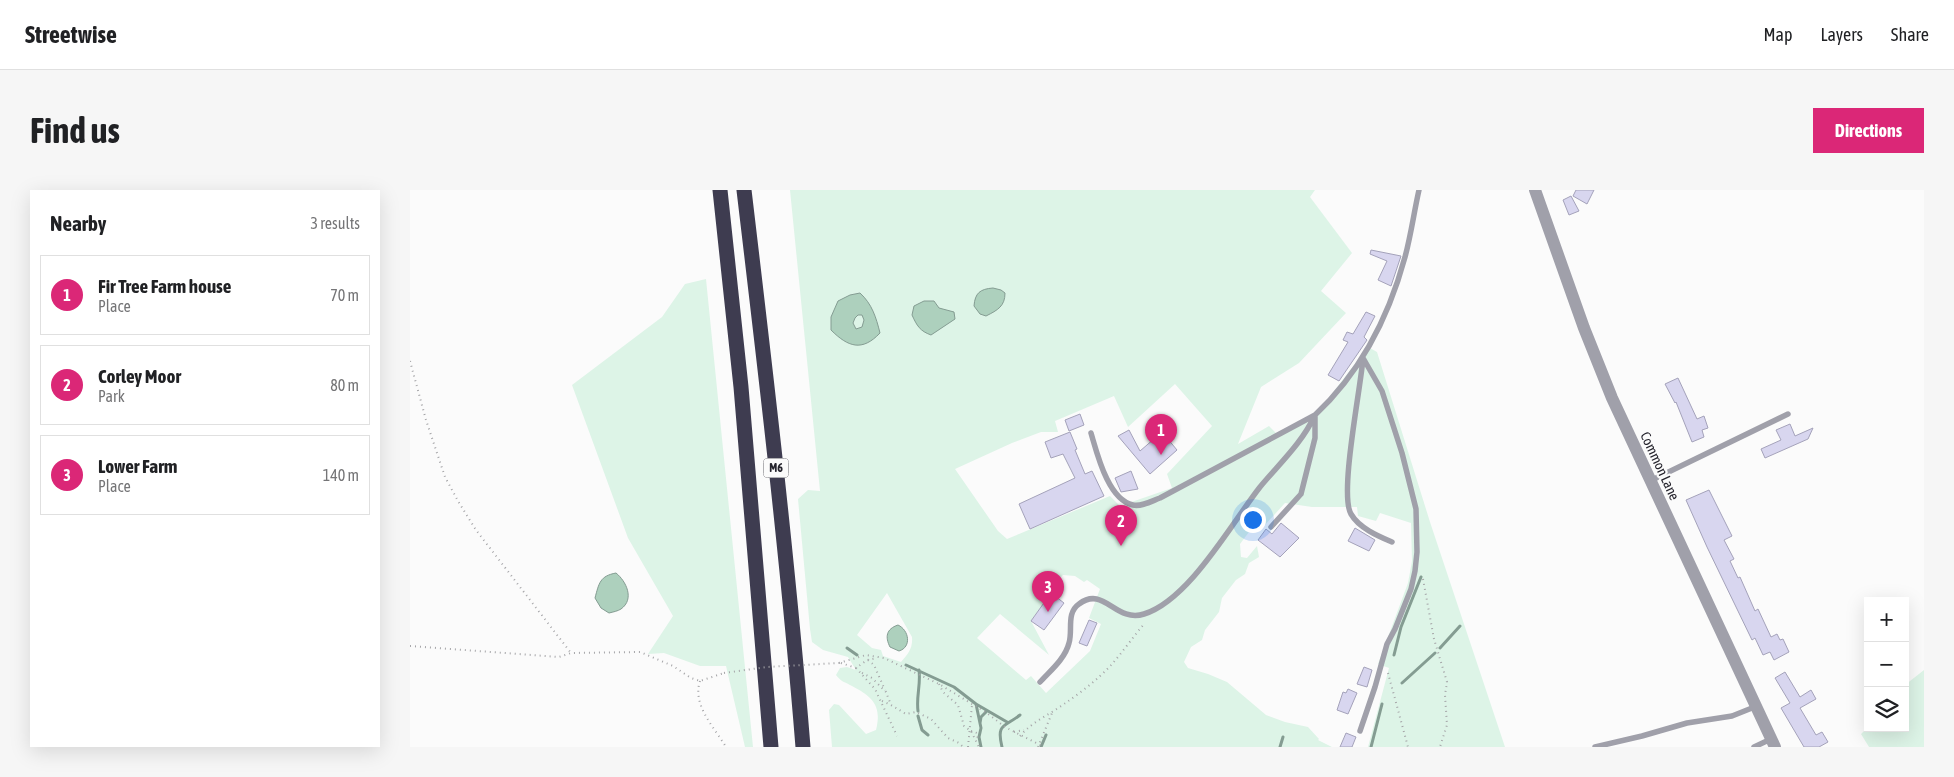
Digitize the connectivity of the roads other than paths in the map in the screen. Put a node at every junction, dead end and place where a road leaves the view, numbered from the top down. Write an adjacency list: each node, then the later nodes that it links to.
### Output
1 (720, 190): 16 (highway, M6)
2 (744, 190): 17 (highway, M6)
3 (1419, 190): 5 (lane)
4 (1536, 190): 9 (street, Common Lane)
5 (1363, 358): 7 (lane); 11 (lane); 14 (lane)
6 (1788, 414): 9 (lane)
7 (1315, 415): 8 (lane); 10 (lane); 12 (lane)
8 (1091, 433)
9 (1650, 481): 13 (street, Common Lane)
10 (1271, 527)
11 (1392, 542)
12 (1040, 682)
13 (1757, 706): 15 (street, Common Lane); 18 (lane)
14 (1360, 731)
15 (1773, 743): 19 (lane)
16 (771, 747)
17 (803, 747)
18 (1595, 747)
19 (1754, 747)

